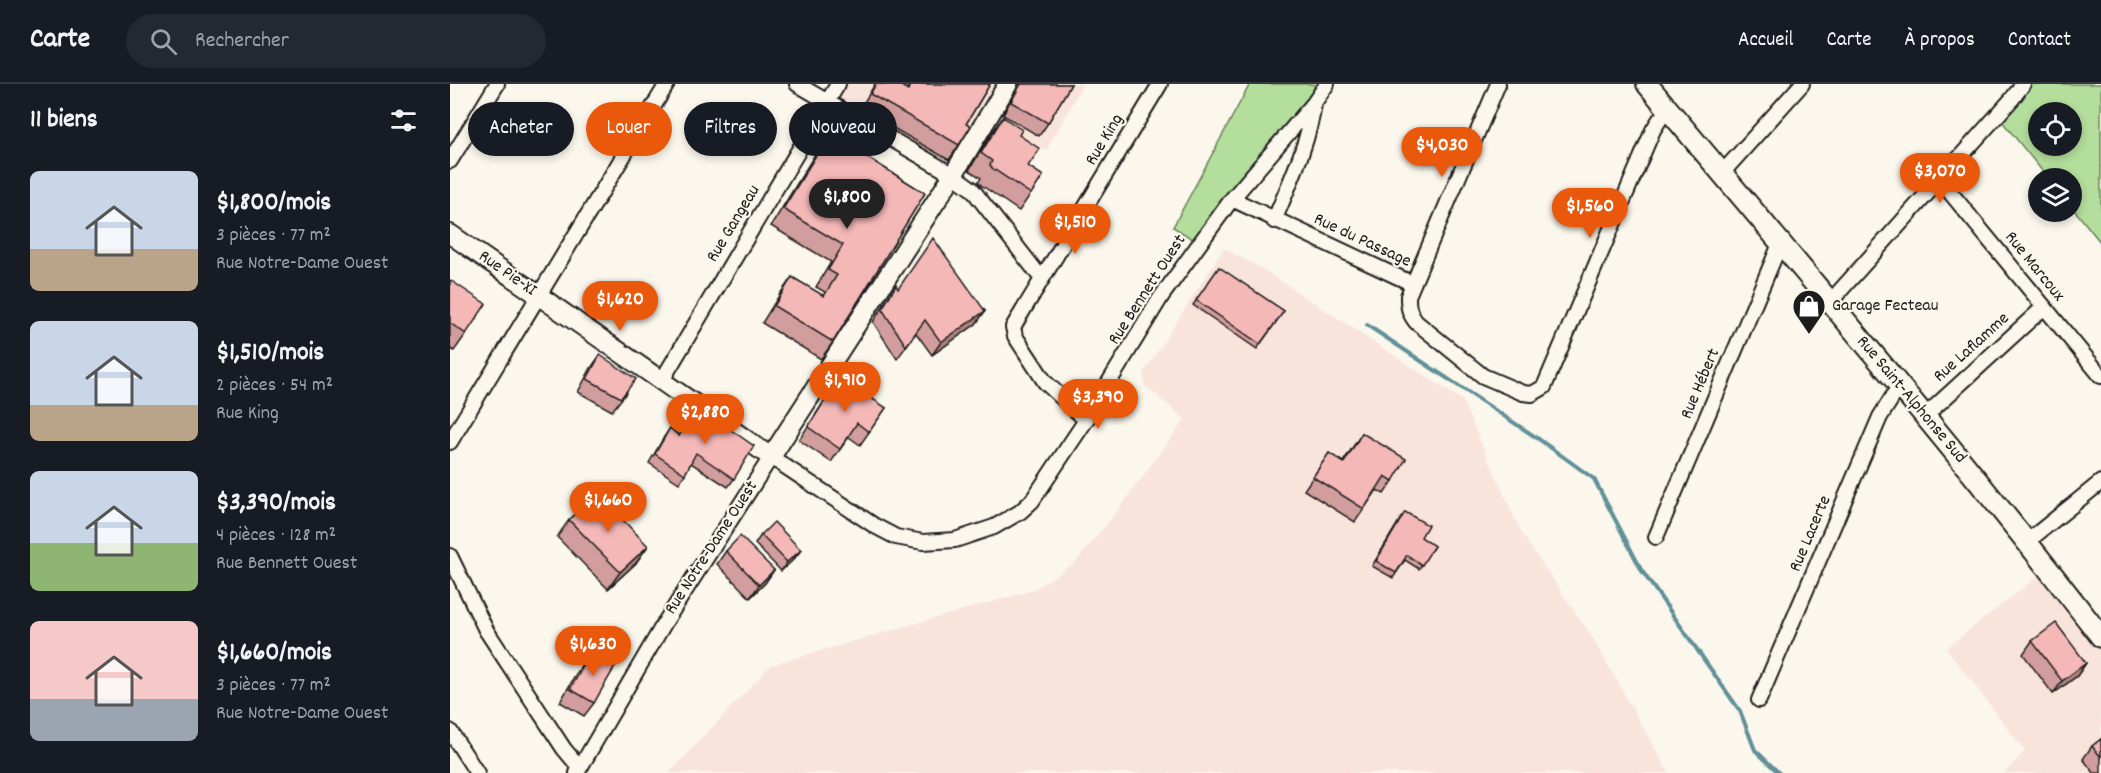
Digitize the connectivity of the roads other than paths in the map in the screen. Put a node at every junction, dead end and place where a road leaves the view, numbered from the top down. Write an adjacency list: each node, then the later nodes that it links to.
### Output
1 (497, 84): 17 (street)
2 (667, 84): 27 (street)
3 (797, 84): 12 (street)
4 (838, 84): 12 (street, Rue Gangeau)
5 (1008, 84): 19 (street, Rue Notre-Dame Ouest)
6 (1160, 84): 25 (street, Rue King)
7 (1327, 84): 13 (street, Rue Bennett Ouest)
8 (1498, 84): 26 (street)
9 (1647, 84): 14 (main road, Rue Saint-Alphonse Sud)
10 (1802, 84): 18 (street)
11 (2023, 84): 20 (street)
12 (827, 102)
13 (1314, 104): 21 (street, Rue Bennett Ouest); 22 (street, Rue Bennett Ouest)
14 (1669, 110): 18 (main road, Rue Saint-Alphonse Sud); 26 (street, Rue du Passage)
15 (897, 143): 19 (street)
16 (795, 156): 31 (street, Rue Gangeau)
17 (450, 161)
18 (1722, 173): 24 (main road, Rue Saint-Alphonse Sud)
19 (953, 175): 25 (street); 36 (street, Rue Notre-Dame Ouest)
20 (1940, 180): 28 (street); 29 (street, Rue Marcoux)
21 (1232, 199): 22 (street, Rue du Passage); 34 (street, Rue Bennett Ouest)
22 (1274, 220): 26 (street, Rue du Passage)
23 (450, 234): 27 (street, Rue Pie-XI)
24 (1780, 244): 28 (main road, Rue Saint-Alphonse Sud); 38 (street, Rue Hébert)
25 (1042, 279): 34 (street, Rue King)
26 (1413, 284)
27 (539, 297): 31 (street, Rue Pie-XI); 35 (street)
28 (1830, 302): 32 (main road, Rue Saint-Alphonse Sud)
29 (2044, 308): 30 (street, Rue Marcoux); 33 (street, Rue Laflamme)
30 (2101, 376)
31 (661, 382): 36 (street, Rue Pie-XI)
32 (1900, 385): 33 (main road, Rue Saint-Alphonse Sud); 42 (street, Rue Lacerte)
33 (1924, 416): 39 (main road, Rue Saint-Alphonse Sud)
34 (1086, 420): 36 (street, Rue Bennett Ouest)
35 (450, 442)
36 (771, 457): 44 (street, Rue Notre-Dame Ouest)
37 (2101, 482): 39 (street)
38 (1656, 537)
39 (2028, 541): 41 (main road, Rue Saint-Alphonse Sud)
40 (450, 556): 44 (street)
41 (2101, 637)
42 (1760, 700)
43 (450, 731): 45 (street)
44 (578, 770)
45 (477, 773)

